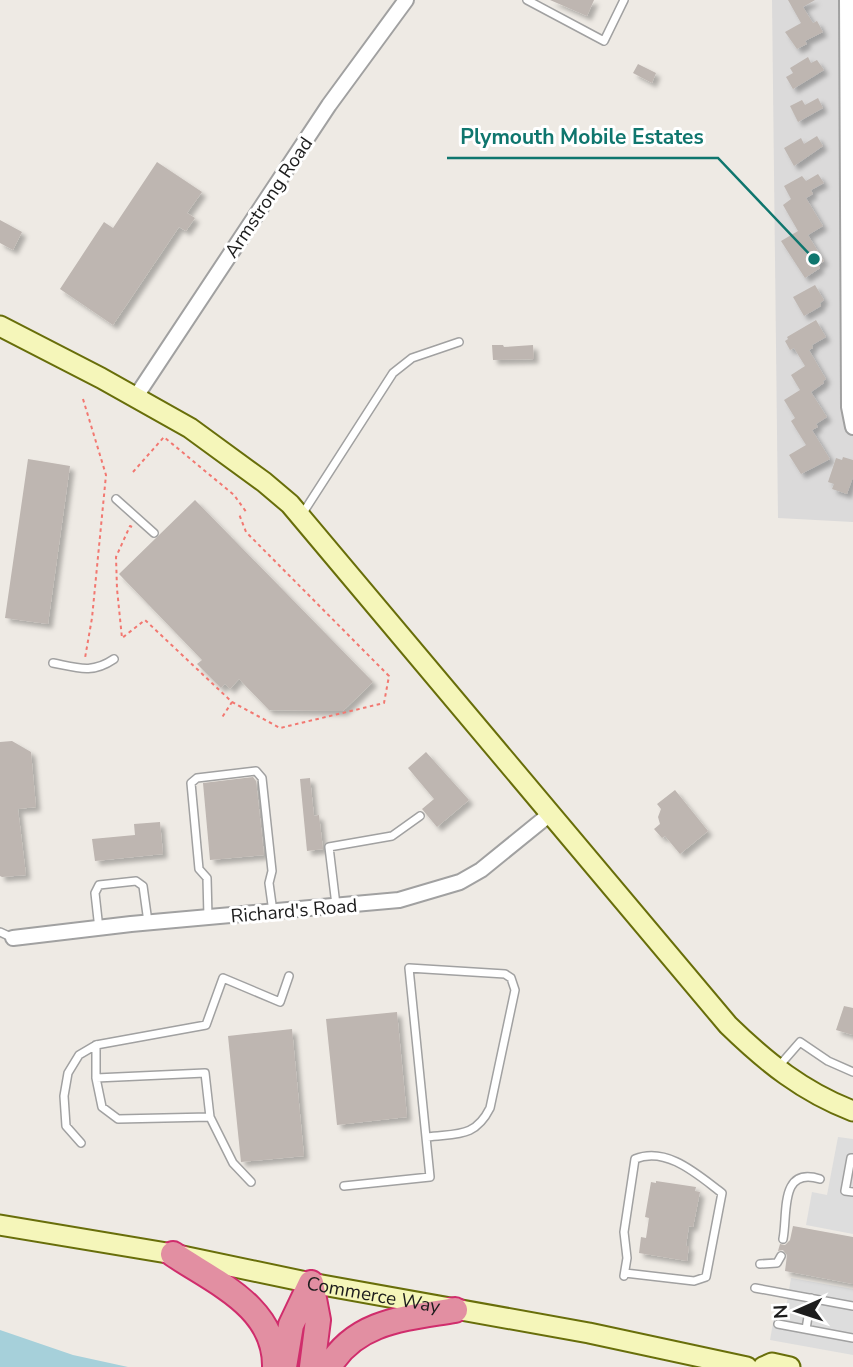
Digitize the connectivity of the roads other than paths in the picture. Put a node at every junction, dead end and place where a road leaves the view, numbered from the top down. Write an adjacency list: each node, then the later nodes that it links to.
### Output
1 (406, 0): 7 (street, Armstrong Road)
2 (527, 0): 3 (lane)
3 (624, 0)
4 (847, 0): 8 (street)
5 (0, 326): 7 (street)
6 (459, 342): 10 (lane)
7 (135, 398): 10 (street)
8 (853, 427)
9 (116, 499): 11 (lane)
10 (300, 516): 14 (street)
11 (153, 533)
12 (114, 659): 13 (lane)
13 (53, 663)
14 (550, 814): 16 (street, Richard's Road); 24 (street)
15 (420, 816): 16 (lane)
16 (336, 906): 17 (street, Richard's Road)
17 (273, 912): 18 (street, Richard's Road); 18 (lane)
18 (208, 918): 19 (street, Richard's Road)
19 (148, 923): 20 (street, Richard's Road); 20 (lane)
20 (99, 929): 21 (street, Richard's Road)
21 (7, 935)
22 (289, 976): 23 (lane)
23 (96, 1045): 26 (lane); 30 (lane)
24 (776, 1069): 25 (lane); 27 (street)
25 (853, 1072)
26 (96, 1078): 28 (lane); 28 (lane)
27 (853, 1111)
28 (210, 1117): 33 (lane)
29 (427, 1137): 29 (lane); 34 (lane)
30 (81, 1143)
31 (853, 1158): 35 (lane)
32 (820, 1179): 37 (lane)
33 (251, 1182)
34 (344, 1186)
35 (853, 1192)
36 (0, 1225): 38 (street, Commerce Way)
37 (786, 1239)
38 (173, 1254): 42 (street, Commerce Way); 50 (highway)
39 (781, 1259): 40 (lane)
40 (760, 1264)
41 (625, 1274): 41 (lane)
42 (311, 1283): 46 (street, Commerce Way); 51 (highway); 52 (highway)
43 (755, 1288): 44 (lane)
44 (811, 1298): 45 (lane); 48 (lane)
45 (853, 1306)
46 (455, 1310): 53 (highway); 54 (street, Commerce Way)
47 (778, 1324): 48 (lane)
48 (806, 1329): 49 (lane)
49 (853, 1338)
50 (275, 1367)
51 (284, 1367)
52 (312, 1367)
53 (329, 1367)
54 (747, 1367)
55 (763, 1367): 56 (street)
56 (790, 1367)

